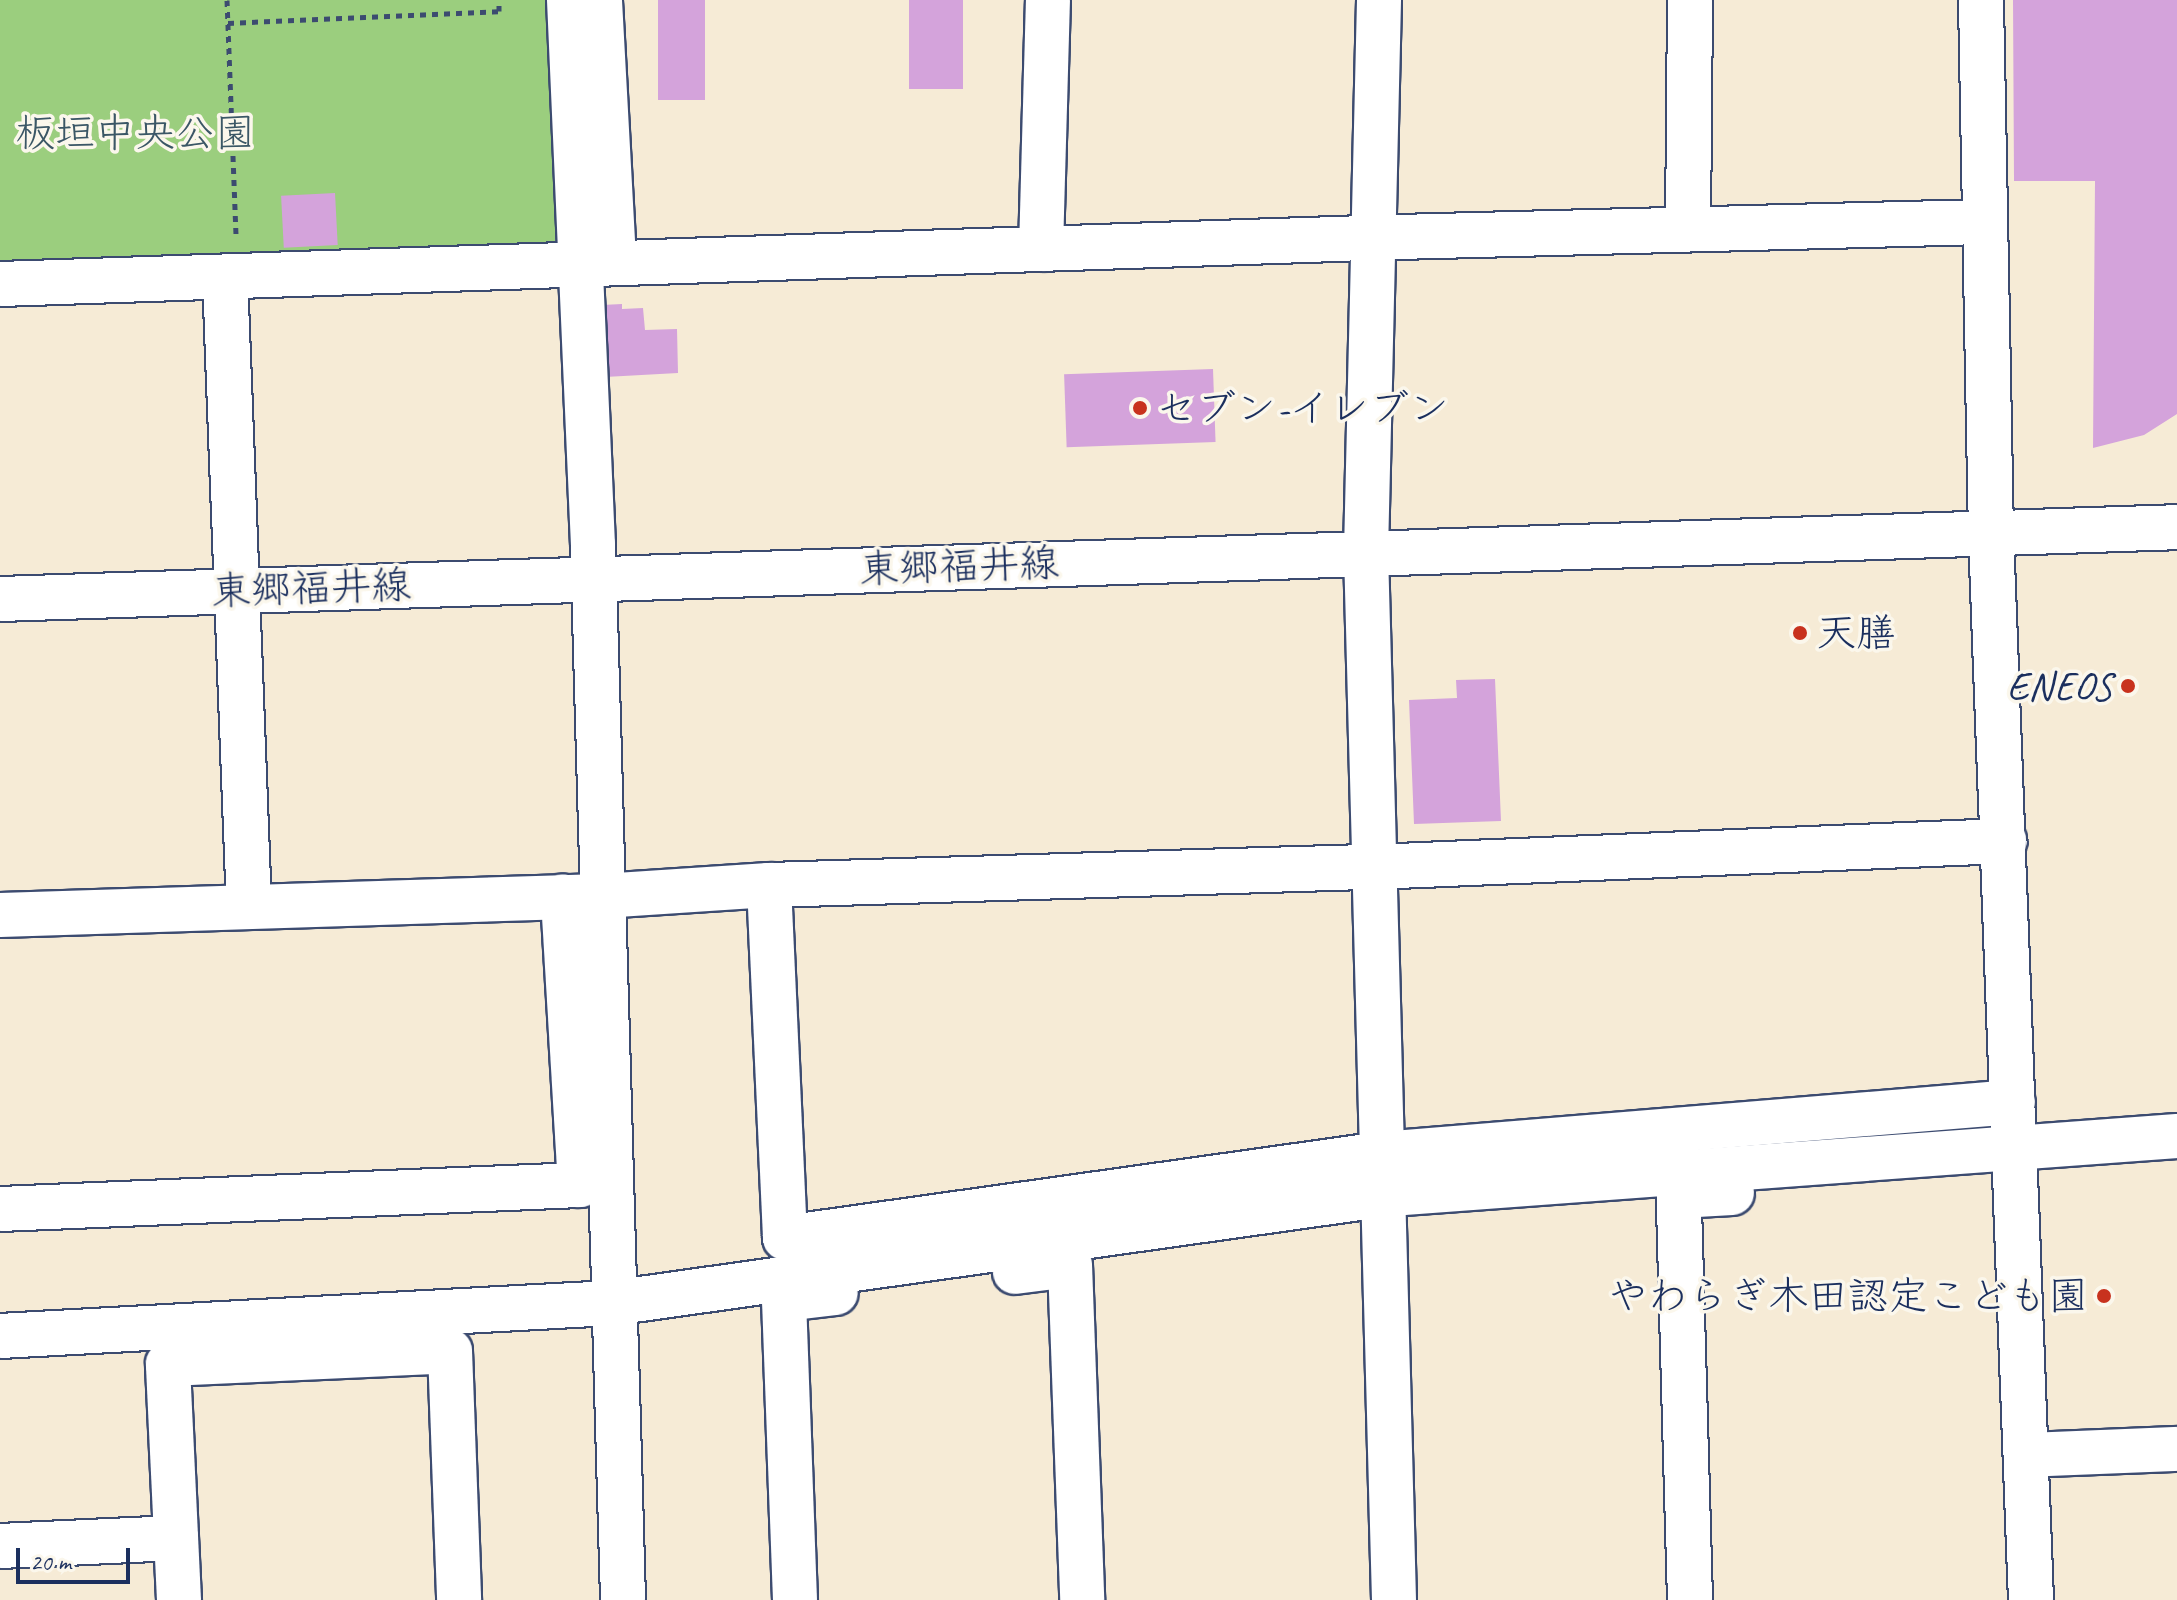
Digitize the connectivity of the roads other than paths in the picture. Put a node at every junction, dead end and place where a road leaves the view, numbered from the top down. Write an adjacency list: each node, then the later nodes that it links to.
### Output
1 (569, 0): 12 (street)
2 (600, 0): 12 (street)
3 (1048, 0): 10 (street)
4 (1379, 0): 9 (street)
5 (1690, 0): 8 (street)
6 (1981, 0): 7 (street)
7 (1984, 222): 8 (street); 15 (street)
8 (1688, 229): 9 (street)
9 (1373, 238): 10 (street); 16 (street)
10 (1041, 249): 12 (street)
11 (230, 262): 12 (street); 13 (street); 18 (street)
12 (597, 263): 17 (street)
13 (0, 284)
14 (2177, 527): 15 (street, 東郷福井線)
15 (1991, 535): 16 (street, 東郷福井線); 20 (street)
16 (1366, 552): 17 (street, 東郷福井線); 21 (street)
17 (594, 577): 18 (street, 東郷福井線); 23 (street)
18 (237, 591): 19 (street, 東郷福井線); 24 (street)
19 (0, 599)
20 (2004, 841): 21 (street); 26 (street)
21 (1375, 867): 22 (street); 28 (street)
22 (769, 885): 23 (street); 28 (street)
23 (583, 896): 24 (street); 32 (street); 33 (street)
24 (249, 907): 25 (street)
25 (0, 915)
26 (2013, 1102): 28 (street); 29 (street)
27 (2177, 1136): 29 (street)
28 (1382, 1154): 44 (street)
29 (2016, 1163): 30 (street); 36 (street); 45 (street)
30 (1404, 1193)
31 (1359, 1198): 33 (street)
32 (0, 1209)
33 (612, 1303): 34 (street); 41 (street)
34 (0, 1336)
35 (2177, 1449): 36 (street)
36 (2026, 1455): 46 (street)
37 (176, 1538): 38 (street); 39 (street); 40 (street)
38 (0, 1546)
39 (179, 1600)
40 (459, 1600)
41 (623, 1600)
42 (795, 1600): 43 (street)
43 (1082, 1600)
44 (1394, 1600)
45 (1690, 1600)
46 (2031, 1600)

